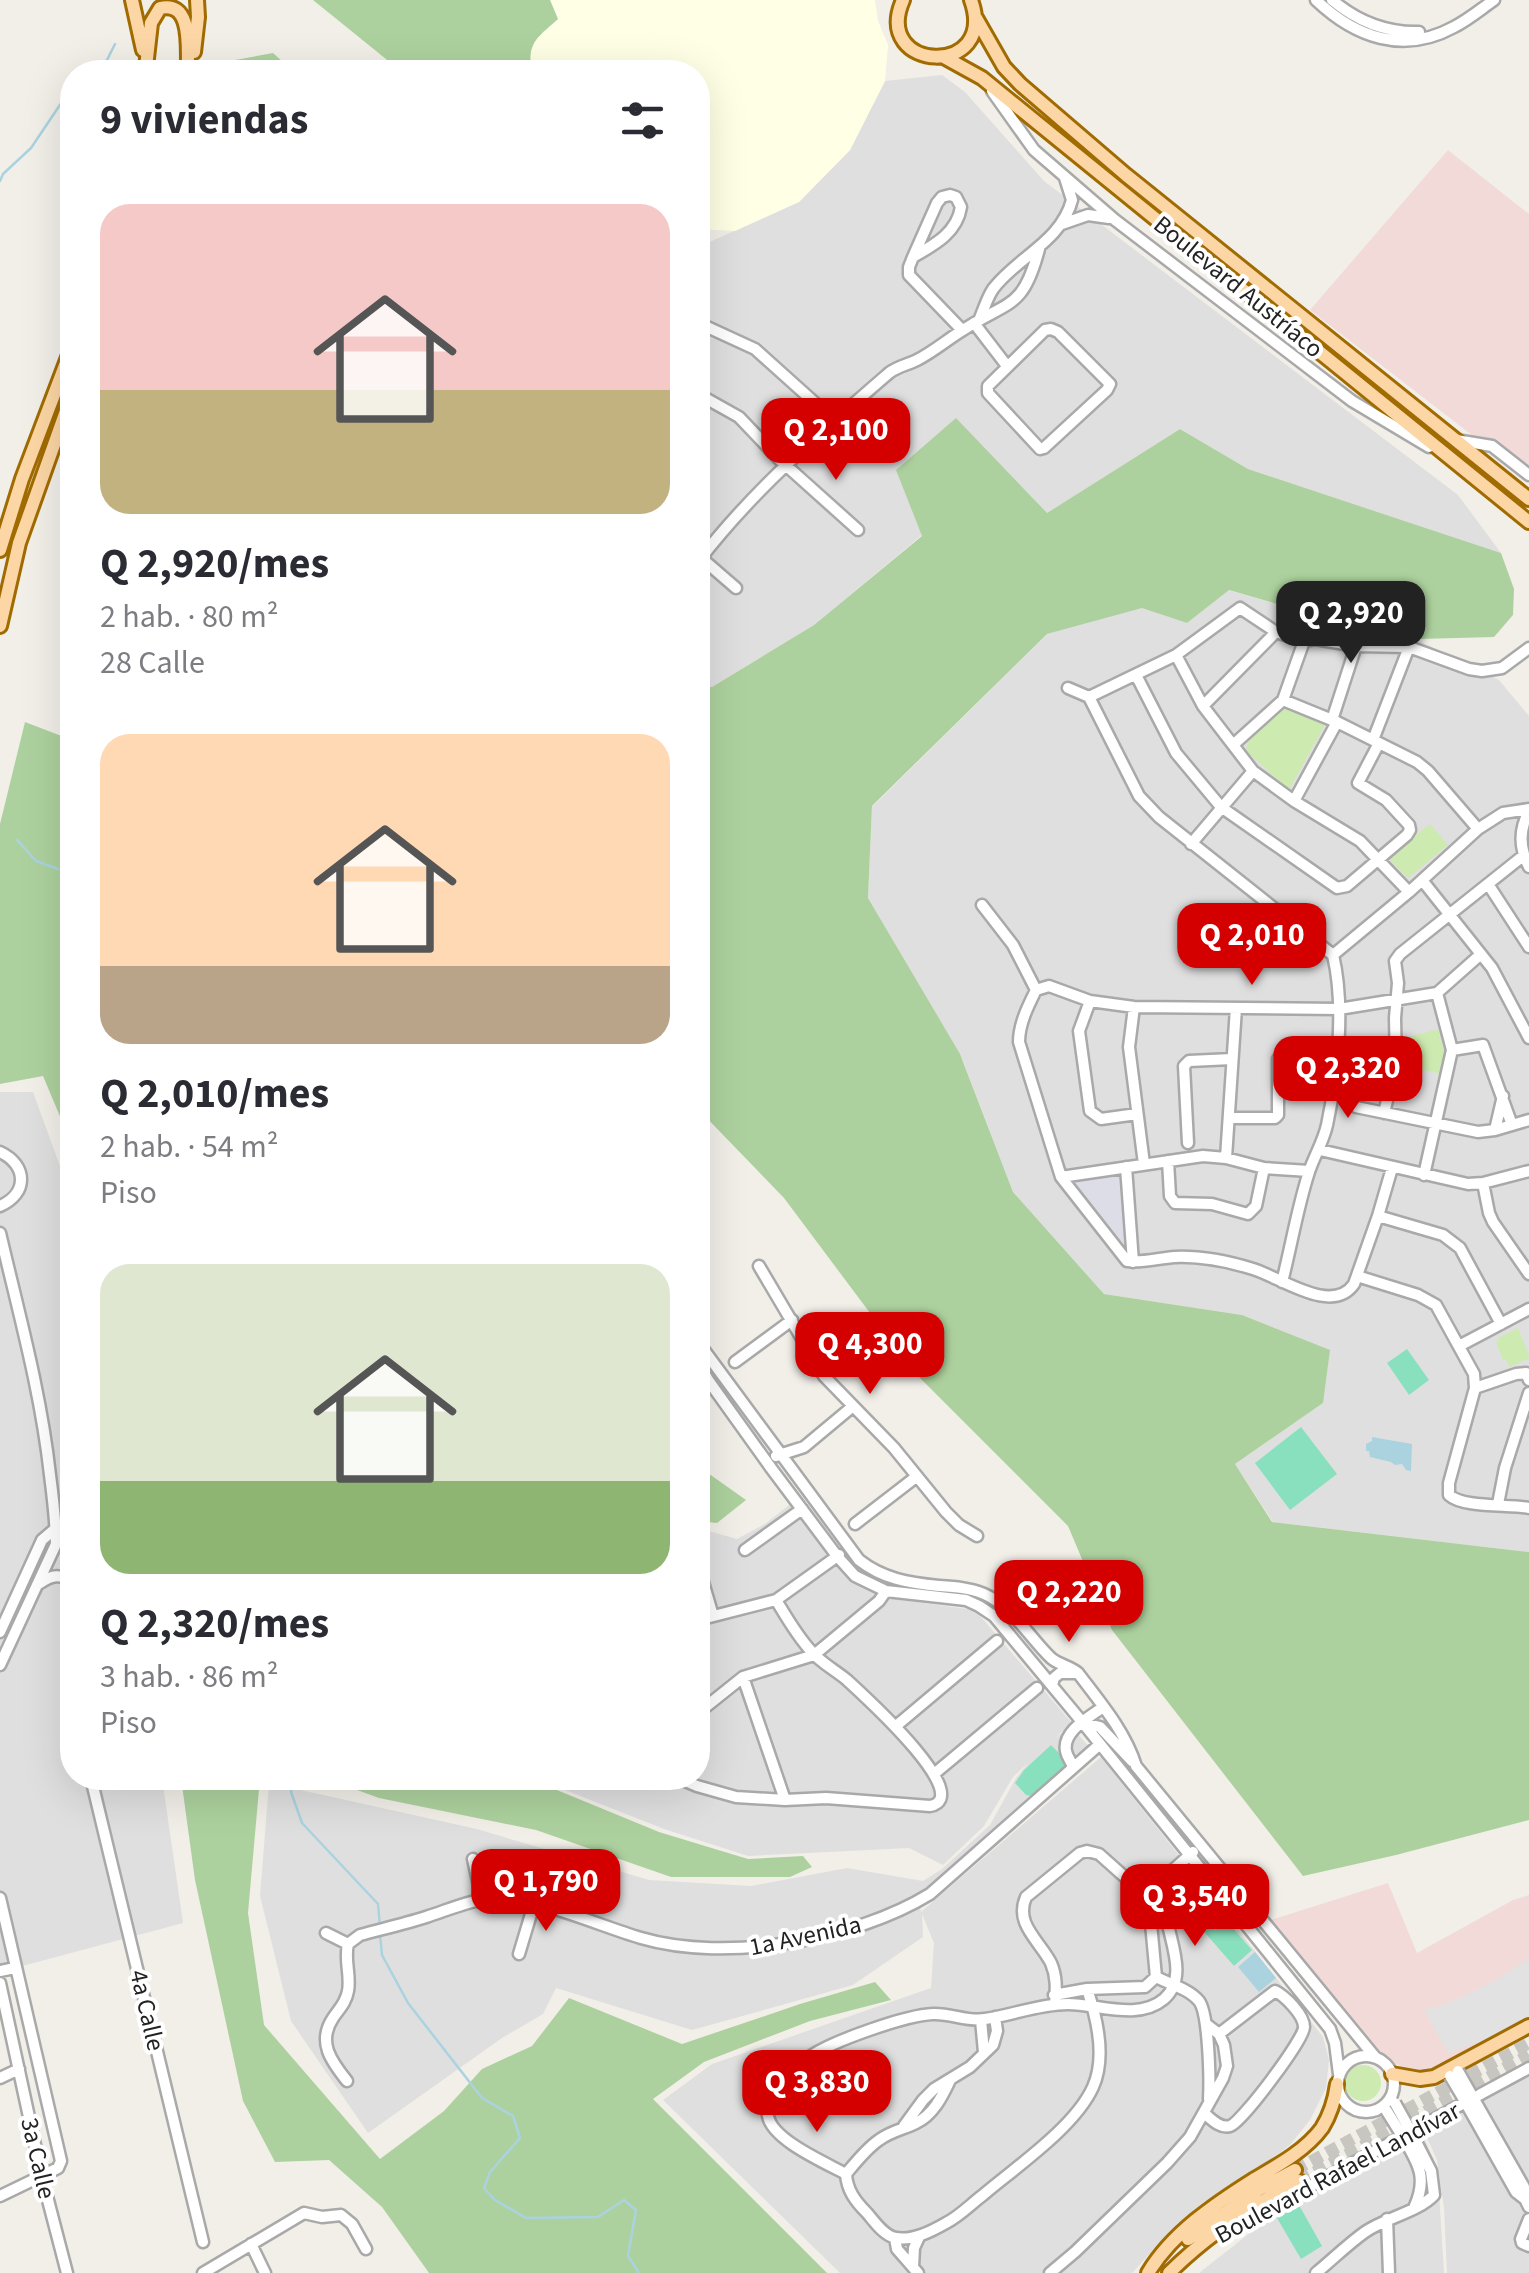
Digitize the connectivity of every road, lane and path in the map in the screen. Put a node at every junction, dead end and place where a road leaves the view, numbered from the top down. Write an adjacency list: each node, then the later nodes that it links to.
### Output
1 (132, 0): 10 (main road)
2 (197, 0): 13 (main road)
3 (1316, 0): 8 (street)
4 (1332, 0): 8 (street)
5 (1494, 0): 8 (street)
6 (899, 3): 9 (main road, Boulevard Austríaco)
7 (974, 6): 9 (main road); 28 (main road, Boulevard Austríaco)
8 (1464, 20)
9 (944, 57): 14 (main road, Boulevard Austríaco)
10 (144, 60)
11 (147, 60): 12 (main road)
12 (188, 60)
13 (191, 60)
14 (982, 78): 15 (street); 30 (main road, Boulevard Austríaco)
15 (1064, 177): 16 (street); 17 (street)
16 (1115, 220): 17 (street); 30 (street)
17 (1061, 224): 18 (street)
18 (1039, 249): 20 (street); 20 (street)
19 (913, 256): 19 (street); 22 (street)
20 (977, 321): 22 (street); 23 (street)
21 (710, 328): 26 (street)
22 (962, 330): 26 (street)
23 (1007, 366): 23 (street)
24 (60, 379): 36 (main road)
25 (710, 401): 29 (street)
26 (834, 420): 29 (street)
27 (60, 428): 39 (main road)
28 (1454, 439): 31 (street); 32 (main road, Boulevard Austríaco)
29 (787, 466): 34 (street); 35 (street)
30 (1464, 468): 33 (main road, Boulevard Austríaco)
31 (1529, 475)
32 (1529, 498)
33 (1529, 522)
34 (858, 530)
35 (710, 545)
36 (0, 550)
37 (710, 567): 38 (street)
38 (736, 588)
39 (0, 626)
40 (1276, 632): 41 (street); 45 (street); 50 (street)
41 (1304, 641): 42 (street); 49 (street)
42 (1356, 646): 43 (street); 51 (street)
43 (1409, 647): 44 (street); 52 (street)
44 (1529, 648)
45 (1176, 655): 46 (street); 50 (street)
46 (1136, 675): 48 (street); 56 (street)
47 (1068, 688): 48 (street)
48 (1090, 697): 59 (street)
49 (1283, 700): 51 (street); 53 (street)
50 (1202, 706): 53 (street)
51 (1334, 721): 52 (street); 55 (street)
52 (1376, 741): 58 (street); 60 (street)
53 (1233, 745): 54 (street)
54 (1252, 771): 55 (street); 56 (street)
55 (1294, 802): 60 (street)
56 (1221, 806): 59 (street); 60 (street)
57 (1529, 810): 58 (street); 61 (street)
58 (1478, 829): 62 (street)
59 (1191, 844): 68 (street)
60 (1378, 859): 64 (street)
61 (1526, 861): 63 (street)
62 (1422, 880): 64 (street); 66 (street)
63 (1488, 884): 66 (street); 67 (street)
64 (1408, 892): 68 (street)
65 (982, 904): 70 (street)
66 (1450, 914): 69 (street); 72 (street)
67 (1529, 947)
68 (1332, 954): 76 (street)
69 (1481, 954): 71 (street); 77 (street)
70 (1036, 990): 73 (street); 103 (street)
71 (1437, 992): 72 (street); 79 (street)
72 (1397, 999): 76 (street); 84 (street)
73 (1090, 1002): 74 (street); 85 (street)
74 (1134, 1007): 75 (street); 85 (street)
75 (1236, 1008): 76 (street); 80 (street)
76 (1339, 1009): 81 (street)
77 (1524, 1021): 78 (street)
78 (1529, 1038)
79 (1452, 1050): 82 (street); 88 (street)
80 (1232, 1059): 86 (street); 91 (street)
81 (1336, 1062): 86 (street); 92 (street)
82 (1503, 1096): 89 (street); 90 (street)
83 (1356, 1107): 84 (street)
84 (1384, 1112): 88 (street)
85 (1136, 1114): 96 (street)
86 (1229, 1118): 94 (street)
87 (1529, 1120): 89 (street)
88 (1435, 1123): 90 (street); 102 (street)
89 (1512, 1125): 90 (street)
90 (1495, 1130)
91 (1188, 1144)
92 (1320, 1150): 99 (street); 100 (street)
93 (0, 1152): 105 (street)
94 (1226, 1158): 95 (street); 98 (street)
95 (1168, 1161): 96 (street); 98 (street)
96 (1144, 1164): 97 (street)
97 (1126, 1167): 103 (street); 109 (street)
98 (1264, 1168): 100 (street)
99 (1392, 1168): 102 (street); 106 (street)
100 (1308, 1171): 113 (street)
101 (1529, 1171): 104 (street)
102 (1424, 1175): 104 (street)
103 (1061, 1177): 109 (street)
104 (1483, 1183): 108 (street)
105 (0, 1206)
106 (1378, 1216): 112 (street); 116 (street)
107 (0, 1234): 134 (street)
108 (1524, 1258): 111 (street)
109 (1134, 1262): 113 (street)
110 (759, 1266): 115 (street)
111 (1529, 1274)
112 (1357, 1276): 113 (street); 117 (street)
113 (1282, 1282)
114 (1529, 1309): 116 (street)
115 (792, 1320): 119 (street); 124 (street)
116 (1501, 1324): 117 (street)
117 (1459, 1346): 122 (street)
118 (710, 1358): 126 (street)
119 (735, 1362)
120 (1529, 1380): 122 (street)
121 (710, 1383): 127 (street)
122 (1476, 1388): 130 (street)
123 (1529, 1393): 130 (street)
124 (852, 1407): 125 (street); 129 (street)
125 (804, 1447): 126 (street); 128 (street)
126 (780, 1454): 127 (street); 128 (street)
127 (768, 1463): 131 (street)
128 (790, 1467): 137 (street)
129 (916, 1477): 133 (street); 136 (street)
130 (1498, 1504): 132 (street)
131 (802, 1508): 138 (street); 139 (street)
132 (1529, 1508)
133 (855, 1524)
134 (56, 1528): 135 (street); 141 (street); 147 (street)
135 (60, 1530)
136 (976, 1536)
137 (848, 1548): 139 (street); 148 (street)
138 (745, 1550)
139 (837, 1556): 142 (street); 143 (street)
140 (60, 1576): 141 (street)
141 (39, 1584): 152 (street)
142 (886, 1591): 150 (street); 151 (street)
143 (776, 1600): 145 (street); 151 (street)
144 (710, 1606): 145 (street)
145 (713, 1616): 146 (street)
146 (710, 1617)
147 (0, 1632)
148 (1032, 1638): 150 (street); 153 (street)
149 (997, 1641): 160 (street)
150 (1025, 1653): 155 (street)
151 (814, 1654): 154 (street); 160 (street)
152 (0, 1665)
153 (1078, 1673): 155 (street); 158 (street)
154 (742, 1677): 157 (street); 167 (street)
155 (1052, 1685): 159 (street)
156 (1037, 1688): 164 (street)
157 (710, 1703)
158 (1103, 1707): 159 (street); 163 (street)
159 (1083, 1723): 161 (street); 162 (street); 163 (street)
160 (896, 1726): 164 (street)
161 (1099, 1744): 162 (street, 1a Avenida); 169 (street)
162 (1073, 1766): 175 (street, 1a Avenida)
163 (1136, 1766): 168 (street)
164 (934, 1774): 167 (street)
165 (94, 1790): 215 (street, 4a Calle)
166 (710, 1790): 167 (street)
167 (785, 1800)
168 (1201, 1845): 169 (street); 194 (street)
169 (1189, 1856): 171 (street); 172 (street)
170 (473, 1859): 174 (street)
171 (1204, 1874): 183 (street); 201 (street)
172 (1145, 1896): 181 (street); 185 (street)
173 (0, 1898): 179 (street, 3a Calle)
174 (482, 1900): 175 (street, 1a Avenida); 177 (street, 1a Avenida)
175 (534, 1904): 178 (street)
176 (326, 1933): 177 (street)
177 (348, 1944): 202 (street)
178 (520, 1954)
179 (15, 1968): 180 (street); 199 (street, 3a Calle)
180 (0, 1971)
181 (1156, 1978): 183 (street); 184 (street)
182 (0, 1983): 191 (street, 3a Calle)
183 (1175, 1986): 186 (street); 189 (street)
184 (1087, 1989): 185 (street); 186 (street)
185 (1053, 2000): 186 (street); 187 (street)
186 (1093, 2006): 213 (street)
187 (994, 2018): 188 (street); 193 (street)
188 (981, 2020): 193 (street); 207 (street)
189 (1206, 2024): 192 (street); 205 (street)
190 (1529, 2026): 196 (main road)
191 (4, 2027): 198 (street, 3a Calle)
192 (1219, 2034): 205 (street); 205 (street)
193 (984, 2052): 207 (street)
194 (1375, 2057): 197 (street); 201 (street)
195 (1529, 2068): 203 (street, Boulevard Rafael Landívar)
196 (1453, 2071): 197 (main road); 203 (street, bridge)
197 (1392, 2074): 204 (street)
198 (20, 2075): 199 (street); 200 (street); 208 (street, 3a Calle)
199 (41, 2076): 208 (street, 3a Calle)
200 (0, 2078)
201 (1338, 2079): 204 (street); 227 (main road)
202 (346, 2081)
203 (1469, 2098): 206 (street, Boulevard Rafael Landívar); 210 (street)
204 (1388, 2104): 206 (street, bridge)
205 (1206, 2109): 220 (street)
206 (1406, 2134): 212 (street); 217 (street, Boulevard Rafael Landívar)
207 (846, 2174): 214 (street)
208 (42, 2177): 209 (street); 222 (street, 3a Calle)
209 (0, 2196)
210 (1528, 2201)
211 (1529, 2218): 218 (street)
212 (1388, 2219): 229 (street); 230 (street)
213 (920, 2236): 214 (street); 221 (street)
214 (896, 2238): 221 (street)
215 (203, 2242)
216 (250, 2244): 219 (street); 223 (street); 224 (street)
217 (1199, 2245): 227 (main road, Boulevard Rafael Landívar); 228 (main road, Boulevard Rafael Landívar)
218 (1529, 2246)
219 (366, 2249)
220 (1076, 2252): 225 (street); 226 (street)
221 (916, 2270)
222 (67, 2273)
223 (202, 2273)
224 (265, 2273)
225 (1050, 2273)
226 (1064, 2273)
227 (1149, 2273)
228 (1169, 2273)
229 (1316, 2273)
230 (1389, 2273)

